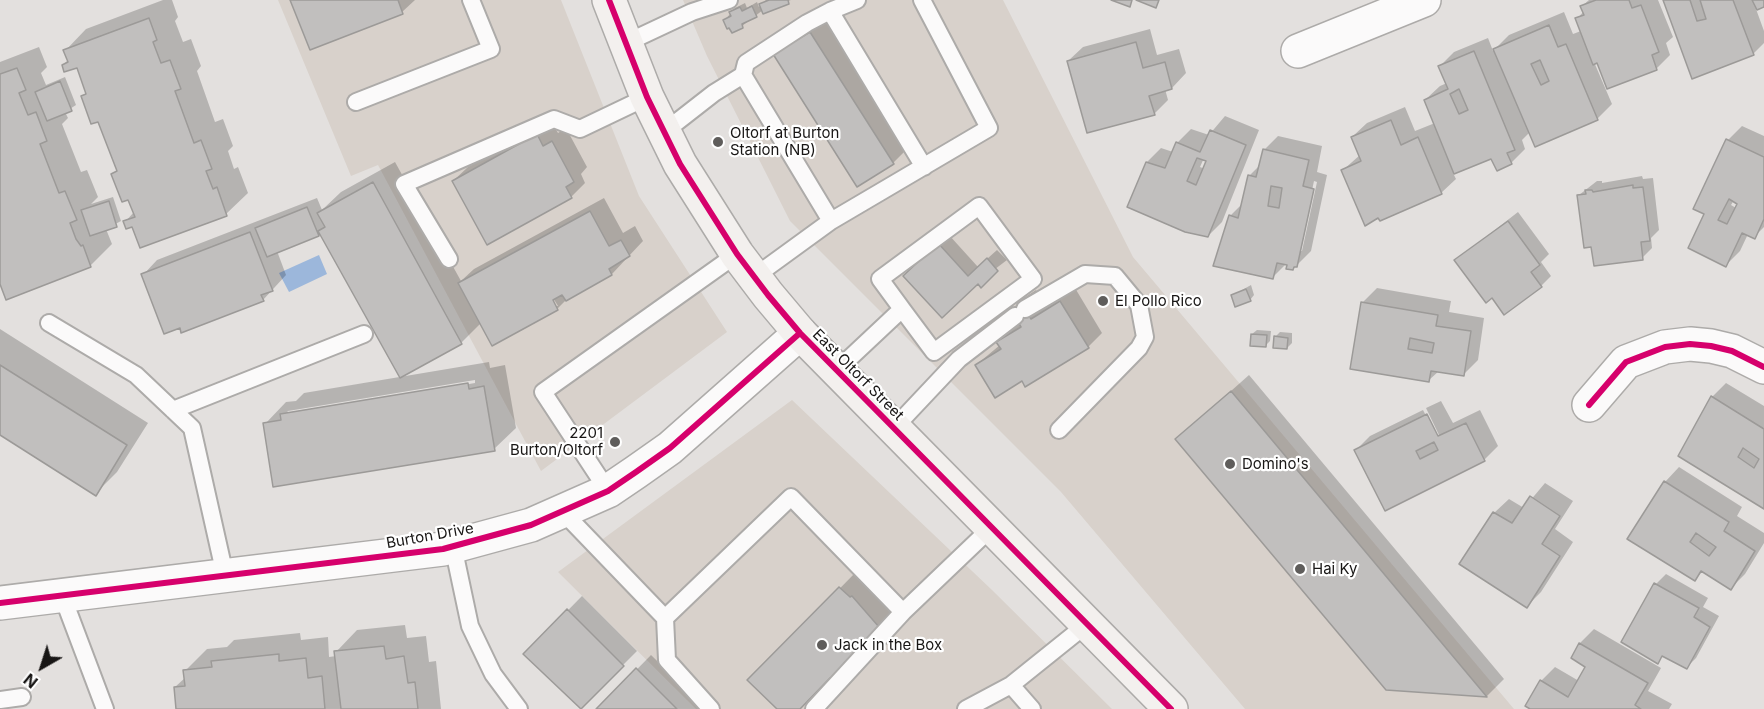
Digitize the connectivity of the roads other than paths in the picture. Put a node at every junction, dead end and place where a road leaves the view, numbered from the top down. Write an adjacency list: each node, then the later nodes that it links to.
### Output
1 (471, 0): 12 (lane)
2 (609, 0): 8 (main road, East Oltorf Street)
3 (857, 0): 7 (lane)
4 (922, 0): 14 (lane)
5 (1424, 0): 9 (street)
6 (724, 1): 8 (lane)
7 (830, 11): 10 (lane); 14 (lane)
8 (626, 43): 11 (main road, East Oltorf Street)
9 (1298, 51)
10 (743, 75): 13 (lane); 15 (lane)
11 (647, 97): 13 (main road, East Oltorf Street); 16 (lane)
12 (356, 102)
13 (664, 132): 17 (main road, East Oltorf Street)
14 (924, 166): 15 (lane)
15 (831, 221): 17 (lane)
16 (449, 259)
17 (745, 266): 20 (main road, East Oltorf Street); 28 (lane)
18 (902, 309): 18 (lane); 23 (lane)
19 (49, 323): 25 (lane)
20 (800, 333): 23 (main road, East Oltorf Street); 28 (street, Burton Drive)
21 (364, 334): 25 (lane)
22 (1764, 367): 24 (street)
23 (837, 370): 26 (main road, East Oltorf Street)
24 (1589, 405)
25 (173, 410): 32 (lane)
26 (894, 428): 27 (lane); 30 (main road, East Oltorf Street)
27 (1059, 430)
28 (608, 491): 29 (street, Burton Drive)
29 (562, 511): 31 (street, Burton Drive); 36 (lane)
30 (992, 527): 35 (lane); 37 (main road, East Oltorf Street)
31 (453, 546): 32 (street, Burton Drive); 42 (lane)
32 (225, 575): 33 (street, Burton Drive)
33 (62, 595): 34 (street, Burton Drive); 41 (lane)
34 (0, 603)
35 (903, 612): 36 (lane); 44 (lane)
36 (665, 618): 43 (lane)
37 (1088, 624): 38 (lane); 47 (main road, East Oltorf Street)
38 (1011, 686): 45 (lane); 46 (lane)
39 (22, 696): 40 (lane)
40 (0, 699)
41 (105, 709)
42 (519, 709)
43 (711, 709)
44 (814, 709)
45 (966, 709)
46 (1032, 709)
47 (1171, 709)

